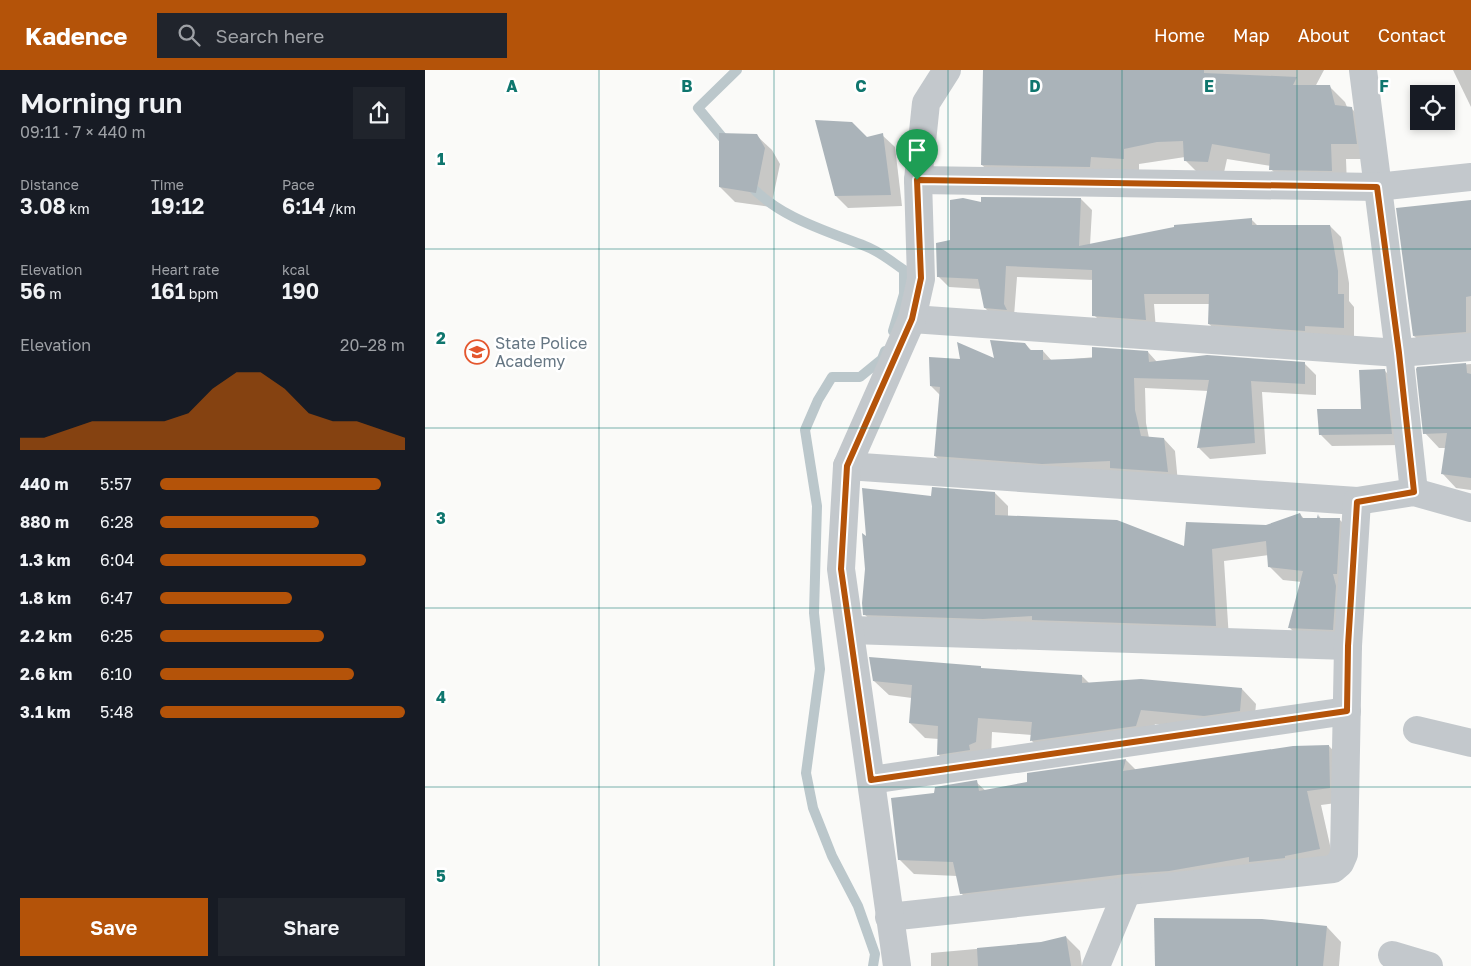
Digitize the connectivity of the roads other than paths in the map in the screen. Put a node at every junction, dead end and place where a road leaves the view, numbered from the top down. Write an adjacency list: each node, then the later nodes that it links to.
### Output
1 (947, 70): 4 (street)
2 (1363, 70): 5 (street)
3 (1471, 177): 5 (street)
4 (917, 180): 5 (street); 6 (street)
5 (1377, 187): 8 (street)
6 (912, 319): 8 (street); 9 (street)
7 (1471, 347): 8 (street)
8 (1399, 353): 10 (street)
9 (847, 466): 11 (street); 13 (street)
10 (1414, 492): 11 (street); 12 (street)
11 (1357, 502): 14 (street)
12 (1471, 508)
13 (851, 630): 14 (street); 18 (street)
14 (1348, 646): 15 (street)
15 (1347, 711): 18 (street); 19 (street)
16 (1417, 730): 17 (street)
17 (1471, 743)
18 (871, 780): 20 (street)
19 (1128, 890): 20 (street); 23 (street)
20 (889, 916): 22 (street)
21 (1392, 955): 24 (street)
22 (897, 966)
23 (1096, 966)
24 (1429, 966)

